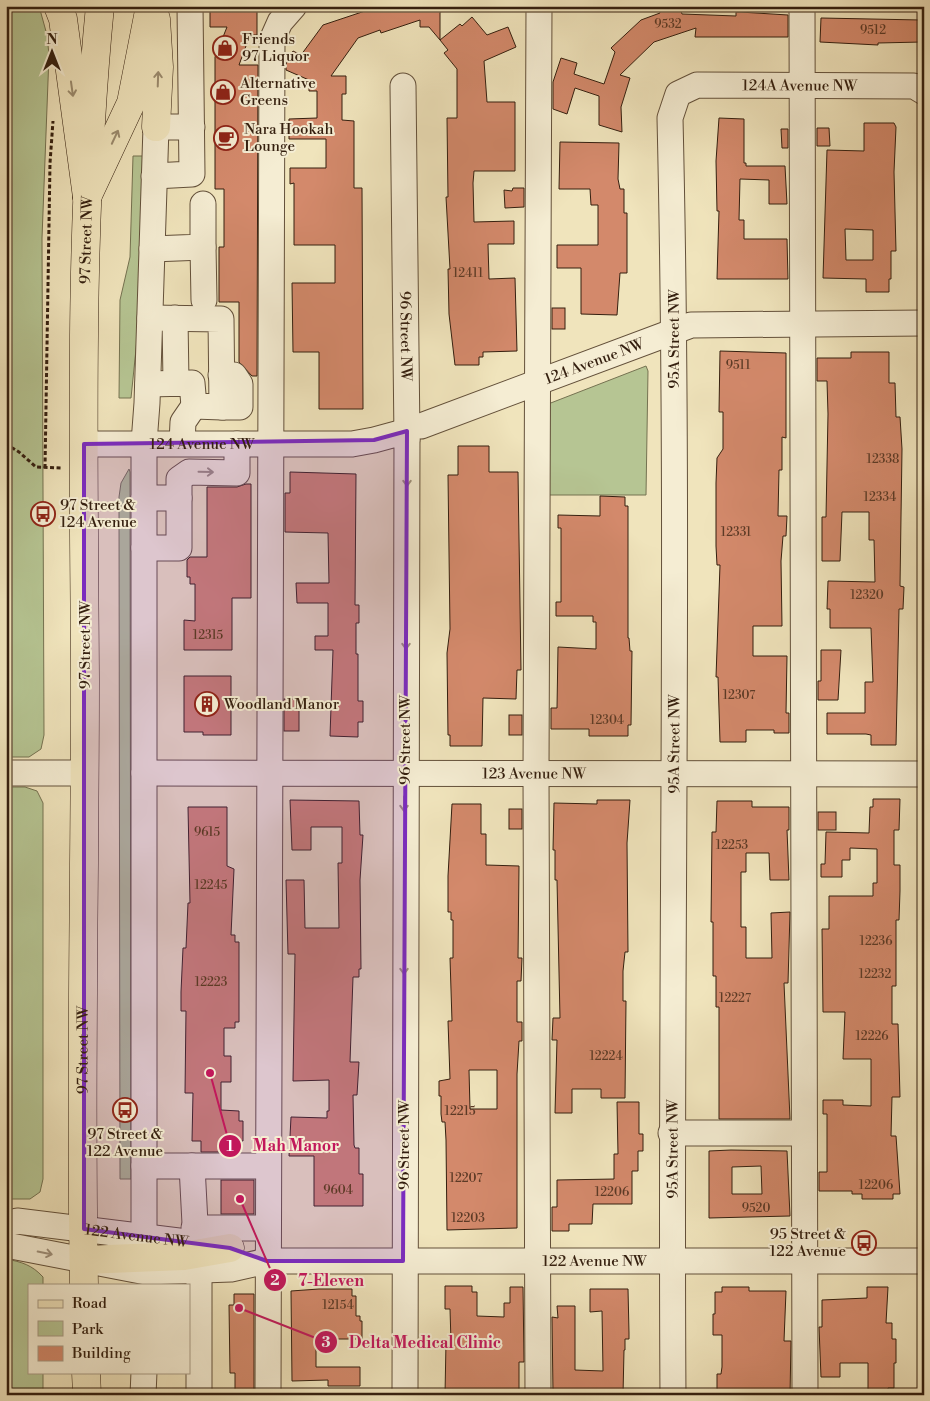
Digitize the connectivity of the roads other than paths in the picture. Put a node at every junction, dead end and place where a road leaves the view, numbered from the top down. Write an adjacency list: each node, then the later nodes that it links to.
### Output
1 (58, 6): 15 (main road, one-way to 15)
2 (100, 6): 15 (main road, 97 Street NW)
3 (152, 6): 13 (main road, one-way to 3); 15 (main road, one-way to 3)
4 (190, 6): 12 (street)
5 (294, 6): 32 (street)
6 (539, 6): 24 (street)
7 (802, 6): 9 (street)
8 (403, 86): 28 (street, 96 Street NW)
9 (803, 86): 10 (street, 124A Avenue NW); 11 (street, 124A Avenue NW); 21 (street)
10 (924, 92)
11 (678, 94): 23 (street, 95A Street NW)
12 (192, 127): 13 (street); 14 (street)
13 (156, 128): 14 (street)
14 (154, 176): 18 (street)
15 (87, 197): 31 (main road, 97 Street NW)
16 (203, 204): 17 (street)
17 (203, 247): 18 (street); 19 (street)
18 (152, 248): 20 (street)
19 (190, 312): 20 (street); 26 (street); 27 (street)
20 (150, 318): 25 (street)
21 (802, 323): 22 (street, 124 Avenue NW); 23 (street, 124 Avenue NW); 43 (street)
22 (924, 323)
23 (675, 330): 24 (street, 124 Avenue NW); 37 (street, 95A Street NW)
24 (537, 383): 28 (street, 124 Avenue NW); 42 (street)
25 (148, 384): 26 (street); 29 (street)
26 (187, 391): 27 (street); 30 (street)
27 (231, 407): 32 (street)
28 (412, 432): 32 (street, 124 Avenue NW); 36 (street, 96 Street NW, one-way to 36)
29 (144, 443): 30 (street, 124 Avenue NW); 31 (street, 124 Avenue NW); 33 (street)
30 (182, 443): 32 (street, 124 Avenue NW)
31 (84, 444): 39 (main road, 97 Street NW)
32 (251, 444): 34 (street, one-way to 32); 41 (street)
33 (144, 498): 34 (street); 35 (street)
34 (179, 498): 35 (street)
35 (144, 548): 40 (street)
36 (405, 772): 41 (street, 123 Avenue NW); 42 (street, 123 Avenue NW); 58 (street, 96 Street NW, one-way to 58)
37 (673, 772): 42 (street, 123 Avenue NW); 43 (street, 123 Avenue NW); 45 (street, 95A Street NW)
38 (6, 773): 39 (street)
39 (85, 773): 52 (main road, 97 Street NW)
40 (144, 773): 41 (street, 123 Avenue NW); 47 (street)
41 (270, 773): 49 (street)
42 (536, 773): 59 (street)
43 (803, 773): 44 (street, 123 Avenue NW); 46 (street)
44 (924, 774)
45 (671, 1133): 46 (street); 62 (street, 95A Street NW)
46 (804, 1133): 60 (street)
47 (144, 1166): 48 (street); 54 (street)
48 (192, 1166): 49 (street); 53 (street)
49 (268, 1166): 51 (street)
50 (6, 1224): 52 (street, 122 Avenue NW)
51 (268, 1228): 53 (street); 57 (street)
52 (84, 1229): 54 (street, 122 Avenue NW); 64 (main road, 97 Street NW)
53 (195, 1235): 54 (street, 122 Avenue NW); 56 (street, 122 Avenue NW)
54 (144, 1237)
55 (6, 1245): 64 (street, 122 Avenue NW, one-way to 64)
56 (230, 1248): 57 (street, 122 Avenue NW); 64 (main road)
57 (268, 1261): 58 (street, 122 Avenue NW); 63 (street, 122 Avenue NW); 71 (street)
58 (403, 1261): 59 (street, 122 Avenue NW); 72 (street, 96 Street NW)
59 (539, 1261): 62 (street, 122 Avenue NW); 73 (street)
60 (805, 1261): 61 (street, 122 Avenue NW); 62 (street, 122 Avenue NW); 75 (street)
61 (924, 1261)
62 (672, 1262): 74 (street, 95A Street NW)
63 (199, 1270): 65 (street, 122 Avenue NW); 70 (street)
64 (84, 1273): 65 (street, 122 Avenue NW)
65 (146, 1278)
66 (86, 1374): 68 (main road)
67 (144, 1374): 69 (street)
68 (87, 1395)
69 (144, 1395)
70 (199, 1395)
71 (268, 1395)
72 (405, 1395)
73 (538, 1395)
74 (673, 1395)
75 (805, 1395)

